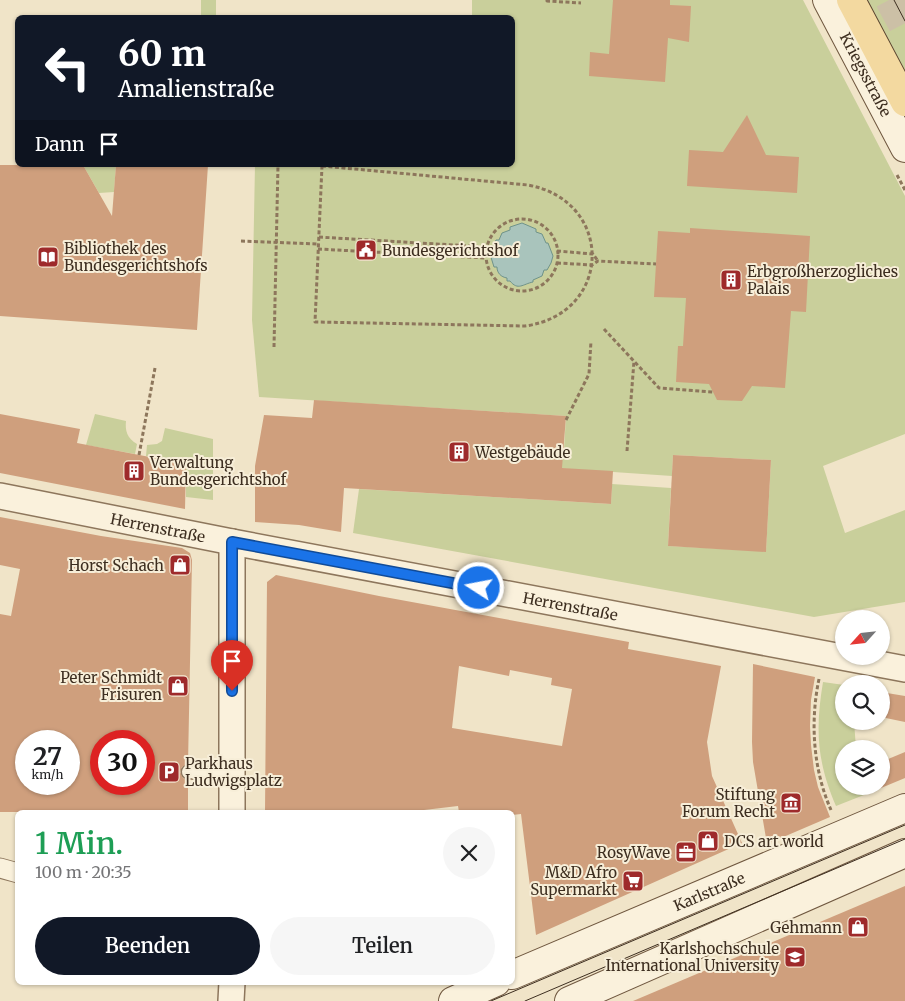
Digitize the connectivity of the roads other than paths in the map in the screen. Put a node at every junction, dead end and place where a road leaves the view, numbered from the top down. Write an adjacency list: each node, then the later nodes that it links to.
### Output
1 (827, 0): 4 (main road, Kriegsstraße)
2 (851, 0): 3 (main road)
3 (905, 102)
4 (905, 148)
5 (0, 496): 6 (street, Herrenstraße)
6 (232, 542): 7 (street, Herrenstraße); 9 (street)
7 (905, 669)
8 (188, 772): 9 (lane)
9 (232, 775): 11 (street)
10 (905, 808): 15 (main road, Karlstraße)
11 (232, 810)
12 (905, 853): 20 (main road)
13 (0, 868): 14 (street)
14 (15, 872)
15 (515, 974)
16 (232, 985): 18 (street)
17 (489, 985): 19 (main road)
18 (231, 1001)
19 (453, 1001)
20 (569, 1001)

